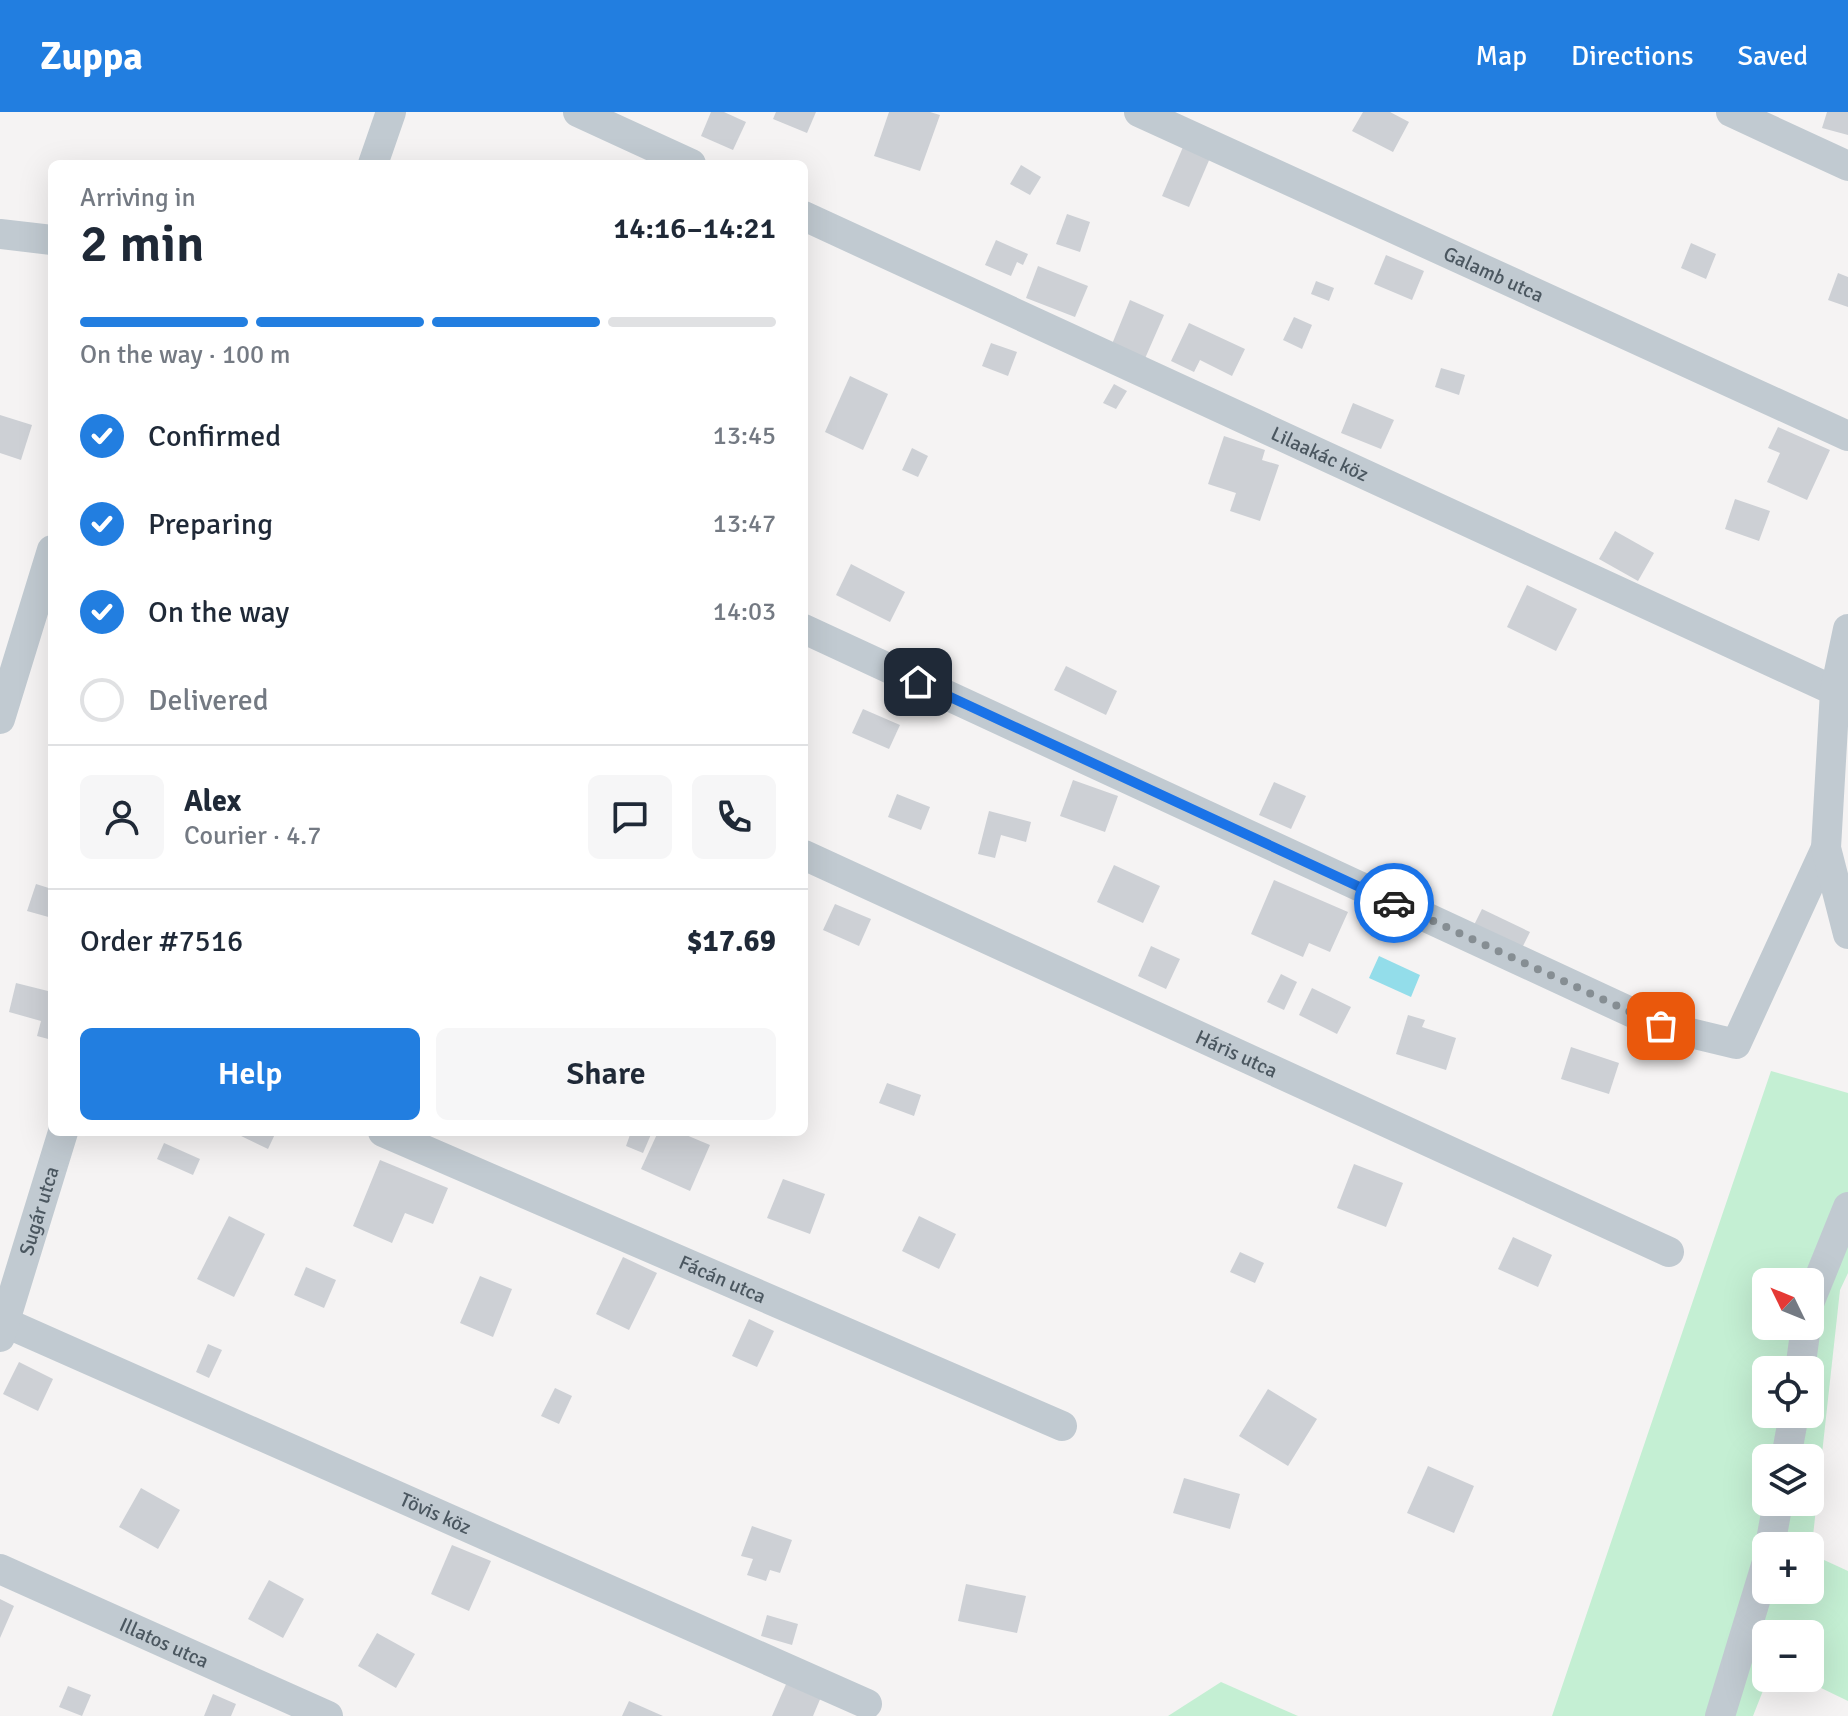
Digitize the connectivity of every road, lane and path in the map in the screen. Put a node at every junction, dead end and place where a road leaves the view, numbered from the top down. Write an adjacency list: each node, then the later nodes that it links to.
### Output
1 (391, 112): 5 (street)
2 (578, 112): 6 (street)
3 (1139, 112): 11 (street, Galamb utca)
4 (1731, 112): 7 (street)
5 (374, 160)
6 (682, 160)
7 (1848, 166)
8 (808, 218): 15 (street, Lilaakác köz)
9 (0, 234): 10 (street)
10 (48, 240)
11 (1848, 436)
12 (48, 563): 16 (street)
13 (1848, 629): 15 (street)
14 (808, 631): 17 (street)
15 (1835, 691): 17 (street)
16 (0, 719)
17 (1826, 848): 19 (street)
18 (808, 857): 23 (street, Háris utca)
19 (1848, 934)
20 (62, 1136): 25 (street, Sugár utca)
21 (392, 1136): 26 (street, Fácán utca)
22 (1848, 1207): 24 (street)
23 (1669, 1252)
24 (1823, 1268)
25 (2, 1330): 29 (street, Tövis köz)
26 (1062, 1426)
27 (0, 1569): 30 (street, Illatos utca)
28 (1754, 1604): 31 (street)
29 (867, 1704)
30 (328, 1716)
31 (1720, 1716)

